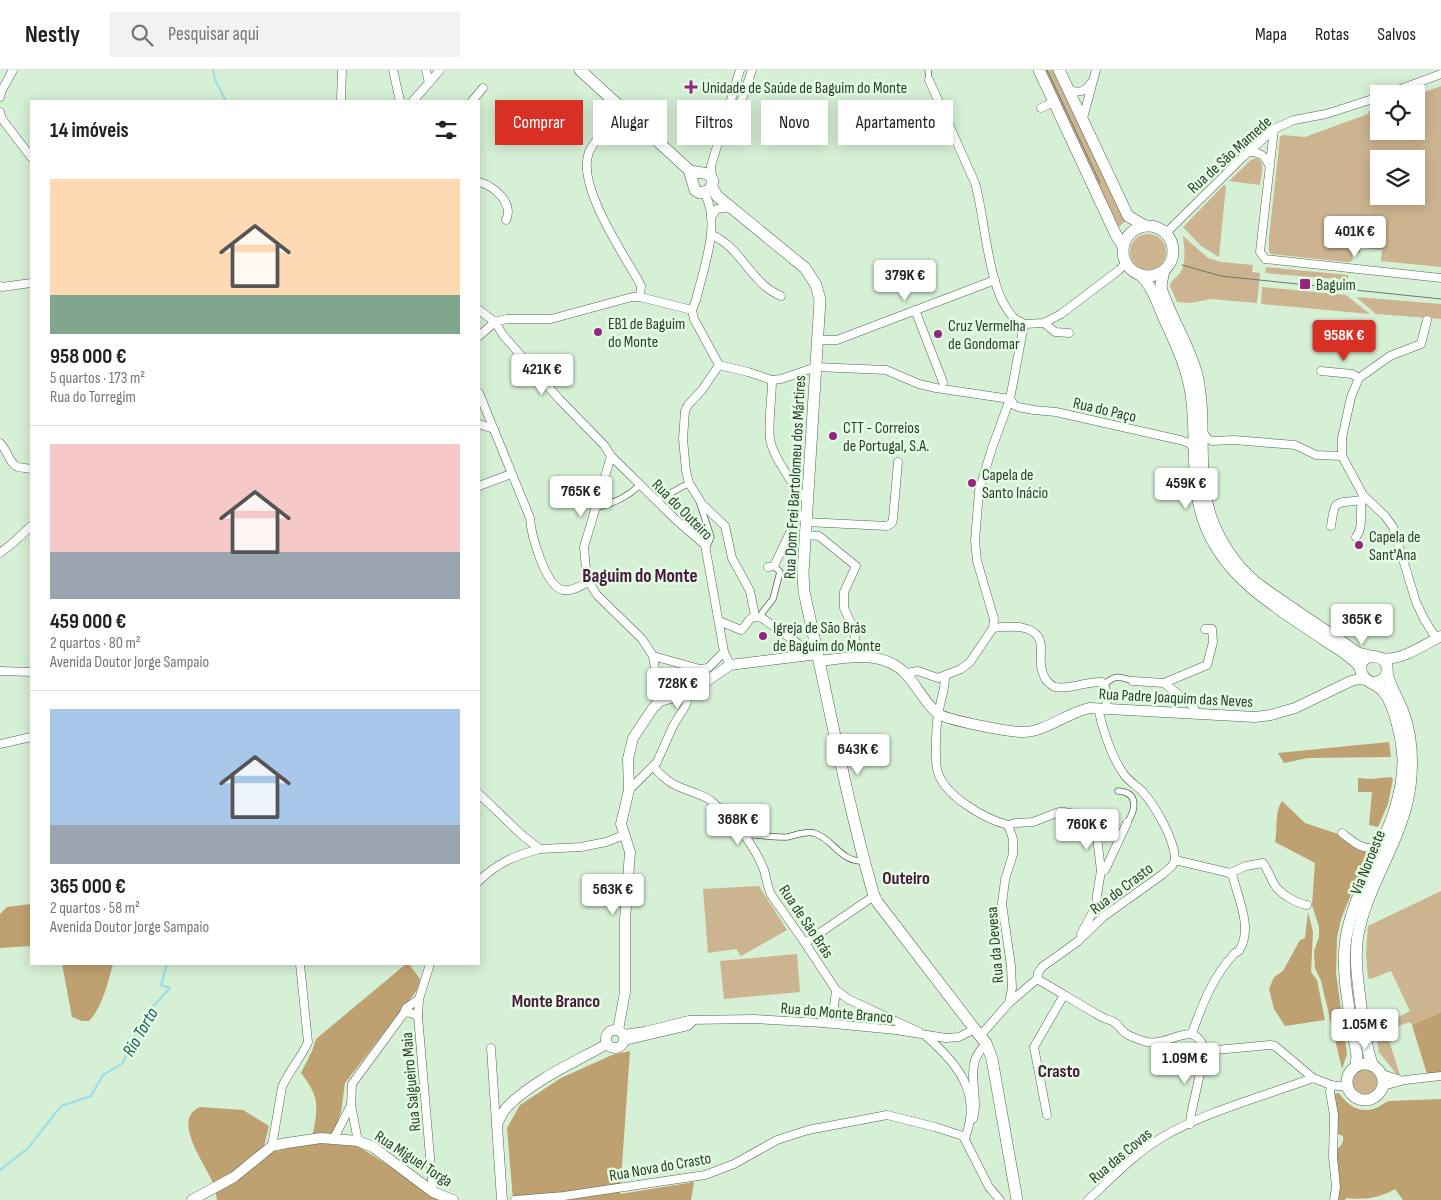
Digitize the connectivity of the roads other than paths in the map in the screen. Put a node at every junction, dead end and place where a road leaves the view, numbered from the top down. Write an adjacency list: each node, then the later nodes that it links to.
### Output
1 (13, 70): 20 (street)
2 (342, 70): 21 (street)
3 (393, 70): 22 (street)
4 (426, 70): 16 (street)
5 (440, 70): 16 (street)
6 (580, 70): 25 (main road, Rua Dom Frei Bartolomeu dos Mártires)
7 (740, 70): 26 (street)
8 (752, 70): 27 (street)
9 (928, 70): 15 (street)
10 (1039, 70): 29 (main road)
11 (1059, 70): 19 (main road)
12 (1096, 70): 14 (street)
13 (1441, 74): 17 (street)
14 (1093, 79): 19 (street); 32 (street)
15 (929, 80): 53 (street)
16 (429, 83): 23 (street)
17 (1411, 85)
18 (483, 88): 24 (street)
19 (1069, 90): 32 (main road)
20 (0, 97)
21 (341, 100)
22 (400, 100)
23 (414, 100)
24 (473, 100)
25 (613, 100)
26 (731, 100)
27 (742, 100)
28 (1370, 100): 33 (street, Rua de São Mamede)
29 (1054, 102): 30 (street); 48 (main road)
30 (1040, 108)
31 (0, 112): 38 (street)
32 (1082, 118): 45 (main road)
33 (1274, 129): 37 (street, Rua de São Mamede); 39 (street)
34 (595, 145): 57 (street)
35 (664, 145): 40 (main road, Rua Dom Frei Bartolomeu dos Mártires)
36 (717, 145): 40 (street)
37 (1249, 152): 39 (street); 46 (street, Rua de São Mamede)
38 (30, 156)
39 (1269, 165): 52 (street)
40 (705, 181): 42 (main road, Rua Dom Frei Bartolomeu dos Mártires); 43 (street)
41 (480, 183): 44 (street)
42 (731, 207): 43 (street); 67 (main road, Rua Dom Frei Bartolomeu dos Mártires)
43 (711, 217): 47 (street)
44 (506, 220)
45 (1145, 226): 46 (main road); 48 (main road)
46 (1166, 233): 50 (main road)
47 (712, 235): 56 (street); 58 (street)
48 (1123, 246): 49 (main road)
49 (1126, 263): 51 (main road); 64 (street)
50 (1164, 270): 51 (main road); 78 (main road)
51 (1139, 274): 80 (main road)
52 (1441, 278)
53 (994, 280): 59 (street); 63 (street)
54 (30, 283): 55 (street)
55 (1, 288)
56 (781, 296)
57 (640, 297): 58 (street); 62 (street)
58 (692, 310): 68 (street)
59 (916, 310): 67 (street); 73 (street)
60 (480, 311): 62 (street, Rua do Outeiro)
61 (1427, 320): 71 (street)
62 (495, 322): 66 (street); 81 (street, Rua do Outeiro)
63 (1024, 324): 64 (street); 75 (street)
64 (1044, 324): 65 (street)
65 (1069, 333)
66 (480, 335)
67 (818, 340): 69 (main road, Rua Dom Frei Bartolomeu dos Mártires)
68 (719, 365): 72 (street); 86 (street)
69 (816, 367): 72 (street); 75 (street, Rua do Paço); 93 (main road, Rua Dom Frei Bartolomeu dos Mártires)
70 (1321, 371): 71 (street)
71 (1359, 378): 82 (street)
72 (772, 380): 93 (street)
73 (943, 382)
74 (480, 395): 77 (street)
75 (1010, 399): 80 (street, Rua do Paço); 104 (street)
76 (480, 424): 77 (street)
77 (494, 430): 85 (street)
78 (1202, 433): 82 (street); 111 (main road)
79 (0, 443): 84 (street)
80 (1194, 449): 114 (main road)
81 (610, 456): 88 (street, Rua do Outeiro); 92 (street)
82 (1342, 456): 89 (street)
83 (898, 462): 93 (street)
84 (30, 469)
85 (511, 474): 87 (street); 101 (street)
86 (689, 483): 90 (street); 91 (street)
87 (480, 486)
88 (640, 486): 91 (street, Rua do Outeiro); 92 (street)
89 (1362, 498): 94 (street); 97 (street); 106 (street)
90 (699, 499): 98 (street); 102 (street)
91 (656, 501): 98 (street, Rua do Outeiro)
92 (597, 507): 101 (street)
93 (807, 512): 96 (main road, Rua Dom Frei Bartolomeu dos Mártires); 100 (street)
94 (1330, 526)
95 (30, 527): 99 (street)
96 (805, 535): 109 (main road, Rua Dom Frei Bartolomeu dos Mártires); 110 (street)
97 (1356, 537)
98 (706, 549): 103 (street, Rua do Outeiro)
99 (0, 553)
100 (771, 567): 102 (street)
101 (589, 582): 108 (street)
102 (758, 617): 103 (street); 109 (street)
103 (719, 621): 107 (street, Rua do Outeiro)
104 (993, 628): 119 (street); 123 (street)
105 (1205, 629): 122 (street)
106 (1439, 637): 112 (street)
107 (724, 652): 108 (street); 113 (street, Rua do Outeiro)
108 (653, 656): 126 (street)
109 (815, 656): 110 (street); 113 (street); 144 (main road, Rua Dom Frei Bartolomeu dos Mártires)
110 (858, 656): 118 (street)
111 (1376, 657): 112 (street); 114 (main road); 117 (main road)
112 (1399, 657): 117 (street)
113 (730, 665): 125 (street)
114 (1360, 669): 121 (main road); 124 (street, Rua Padre Joaquim das Neves)
115 (0, 671): 116 (street)
116 (30, 672)
117 (1387, 672): 121 (main road); 170 (main road, Via Noroeste)
118 (906, 673): 119 (street); 128 (street)
119 (945, 677): 128 (street)
120 (1133, 681): 122 (street); 123 (street)
121 (1368, 681): 124 (street, Rua Padre Joaquim das Neves); 141 (main road, Via Noroeste)
122 (1164, 683): 129 (street)
123 (1104, 684): 127 (street, Rua do Crasto)
124 (1345, 684): 129 (street, Rua Padre Joaquim das Neves)
125 (689, 694): 126 (street); 132 (street)
126 (660, 701): 133 (street)
127 (1102, 709): 128 (street, Rua Padre Joaquim das Neves); 129 (street, Rua Padre Joaquim das Neves); 143 (street, Rua do Crasto)
128 (938, 714): 137 (street)
129 (1197, 714)
130 (30, 737): 131 (street)
131 (0, 744)
132 (654, 767): 133 (street); 140 (street, Rua de São Brás)
133 (629, 790): 139 (street)
134 (1118, 791): 136 (street)
135 (480, 795): 142 (street)
136 (1127, 823): 145 (street)
137 (1008, 825): 145 (street); 158 (street, Rua da Devesa)
138 (1342, 833): 141 (street)
139 (624, 835): 142 (street); 163 (street)
140 (744, 835): 144 (street); 151 (street, Rua de São Brás)
141 (1379, 847): 169 (main road, Via Noroeste)
142 (540, 849): 147 (street)
143 (1175, 860): 146 (street); 150 (street, Rua do Crasto)
144 (865, 861): 148 (main road, Rua Dom Frei Bartolomeu dos Mártires)
145 (1101, 871): 150 (street)
146 (1230, 873): 149 (street); 162 (street)
147 (480, 880)
148 (874, 896): 151 (street); 165 (main road)
149 (1307, 905)
150 (1077, 942): 154 (street, Rua do Crasto)
151 (805, 943): 155 (street, Rua de São Brás)
152 (300, 965): 183 (street)
153 (430, 965): 157 (street, Rua Salgueiro Maia)
154 (1037, 979): 156 (street); 158 (street, Rua do Crasto)
155 (836, 990): 161 (street); 164 (street, Rua de São Brás)
156 (1064, 995): 162 (street); 176 (street)
157 (419, 999): 159 (street); 160 (street, Rua Salgueiro Maia)
158 (1009, 1003): 165 (street, Rua do Crasto)
159 (404, 1013): 160 (street); 175 (street)
160 (418, 1016): 184 (street, Rua Salgueiro Maia)
161 (823, 1023): 163 (street, Rua do Monte Branco); 164 (street, Rua do Monte Branco)
162 (1192, 1033): 168 (street)
163 (622, 1035): 166 (street); 166 (street)
164 (924, 1035): 165 (street, Rua do Monte Branco); 179 (street)
165 (980, 1036): 179 (street, Rua do Crasto); 190 (main road)
166 (607, 1044): 178 (street)
167 (491, 1048): 178 (street)
168 (1205, 1051): 172 (street); 177 (street)
169 (1356, 1066): 170 (main road); 174 (main road)
170 (1380, 1075): 171 (street); 174 (main road)
171 (1441, 1076)
172 (1313, 1078): 173 (street); 177 (street, Rua das Covas)
173 (1331, 1085): 174 (street); 192 (street)
174 (1344, 1085)
175 (351, 1105): 180 (street); 182 (street)
176 (1047, 1115)
177 (1190, 1124): 191 (street, Rua das Covas)
178 (497, 1125): 187 (street)
179 (970, 1125): 181 (street)
180 (334, 1138): 182 (street, Rua Miguel Torga); 183 (street, Rua Miguel Torga)
181 (965, 1138): 188 (street, Rua Nova do Crasto); 189 (street)
182 (358, 1141): 184 (street, Rua Miguel Torga)
183 (272, 1146): 185 (street)
184 (433, 1192): 186 (street, Rua Miguel Torga)
185 (192, 1200)
186 (453, 1200)
187 (502, 1200)
188 (515, 1200)
189 (1000, 1200)
190 (1017, 1200)
191 (1088, 1200)
192 (1334, 1200)

